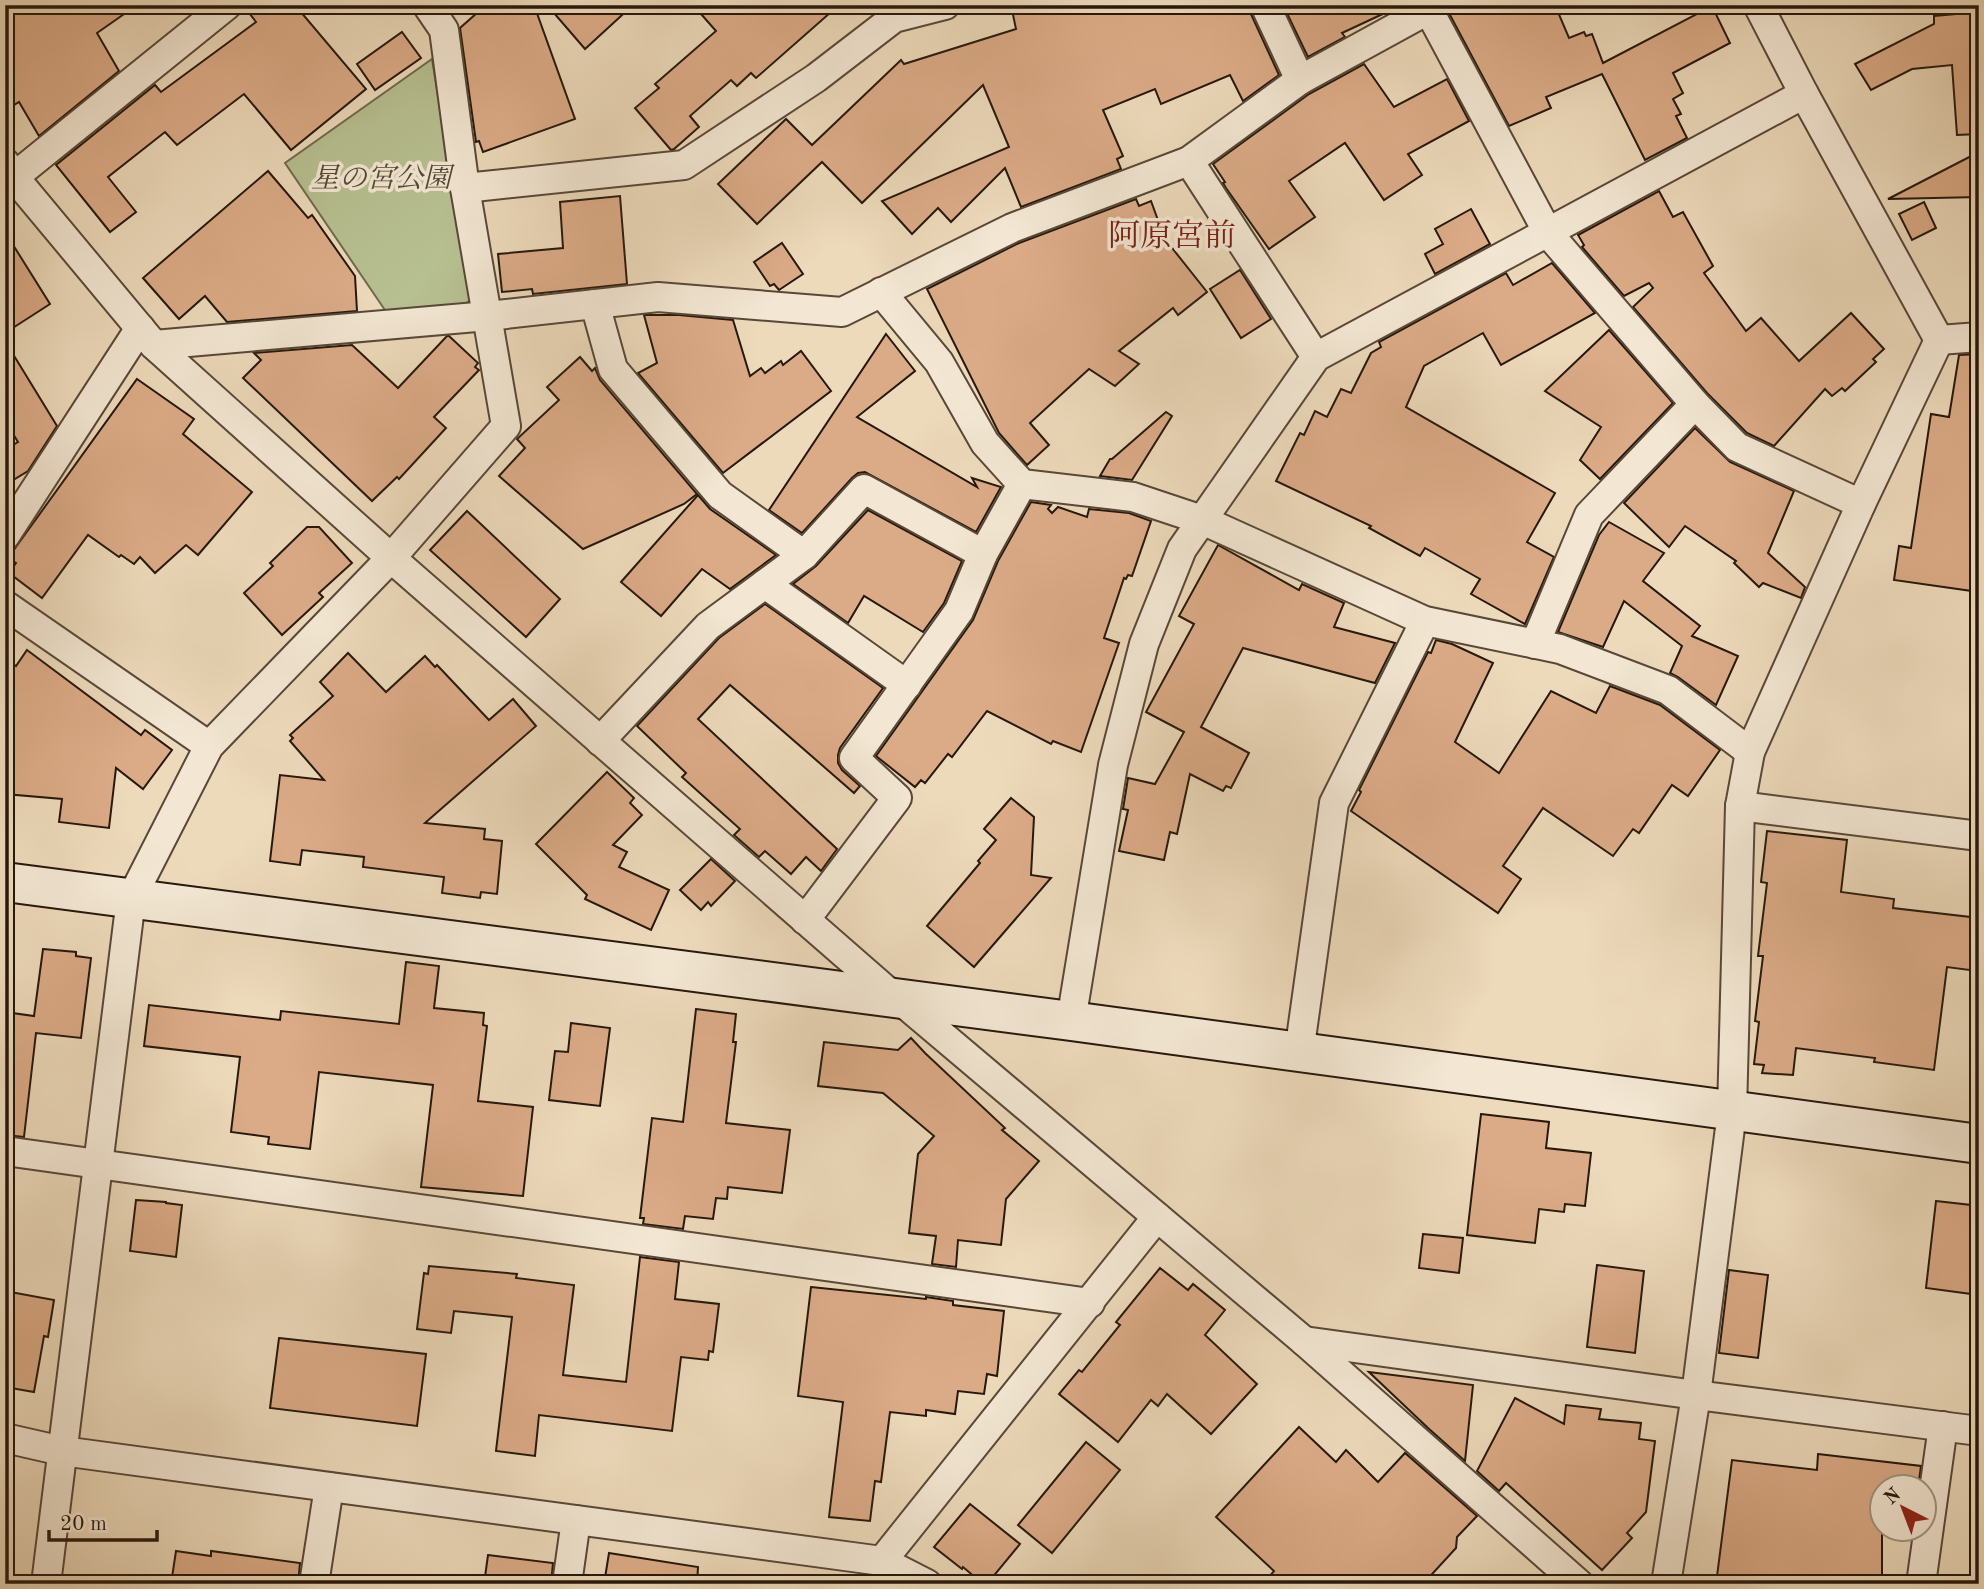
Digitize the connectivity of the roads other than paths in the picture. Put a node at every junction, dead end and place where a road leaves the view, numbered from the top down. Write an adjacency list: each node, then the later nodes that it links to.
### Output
1 (227, 5): 10 (street)
2 (427, 5): 11 (street)
3 (945, 5): 11 (street)
4 (1265, 5): 7 (street)
5 (1758, 5): 8 (street)
6 (1432, 7): 7 (street); 12 (street)
7 (1300, 80): 9 (street)
8 (1804, 94): 12 (street); 18 (street)
9 (1189, 161): 13 (street); 19 (street)
10 (8, 173): 16 (street)
11 (465, 188): 15 (street)
12 (1548, 233): 19 (street); 20 (street)
13 (881, 292): 14 (street); 21 (street)
14 (594, 304): 15 (street); 26 (street)
15 (488, 316): 16 (street); 27 (street)
16 (147, 337): 24 (street); 27 (street)
17 (1979, 337): 18 (street)
18 (1939, 340): 22 (street)
19 (1316, 357): 23 (street)
20 (1695, 404): 22 (street); 31 (street)
21 (1022, 484): 23 (street); 25 (street)
22 (1861, 504): 35 (street)
23 (1202, 520): 30 (street); 42 (street)
24 (5, 536)
25 (983, 554): 26 (street); 32 (street)
26 (804, 555): 28 (street)
27 (391, 558): 33 (street); 34 (street)
28 (765, 584): 32 (street); 33 (street)
29 (5, 605): 34 (street)
30 (1425, 621): 31 (street); 43 (street)
31 (1535, 644): 35 (street)
32 (906, 685): 40 (street)
33 (600, 741): 40 (street)
34 (209, 746): 39 (street)
35 (1750, 752): 36 (street)
36 (1740, 806): 37 (street); 44 (street)
37 (1979, 836)
38 (5, 882): 39 (street)
39 (131, 899): 41 (street); 47 (street)
40 (805, 920): 41 (street)
41 (897, 998): 42 (street); 48 (street)
42 (1071, 1021): 43 (street)
43 (1299, 1053): 44 (street)
44 (1732, 1112): 45 (street); 51 (street)
45 (1979, 1144)
46 (5, 1151): 47 (street)
47 (98, 1164): 49 (street); 55 (street)
48 (1157, 1217): 49 (street); 50 (street)
49 (1090, 1303): 58 (street)
50 (1304, 1340): 51 (street); 63 (street)
51 (1696, 1395): 52 (street); 64 (street)
52 (1943, 1426): 53 (street); 65 (street)
53 (1979, 1431)
54 (5, 1438): 55 (street)
55 (62, 1451): 56 (street); 59 (street)
56 (329, 1487): 57 (street); 60 (street)
57 (576, 1520): 58 (street); 61 (street)
58 (882, 1561): 62 (street)
59 (46, 1584)
60 (314, 1584)
61 (567, 1584)
62 (927, 1584)
63 (1579, 1584)
64 (1666, 1584)
65 (1921, 1584)

